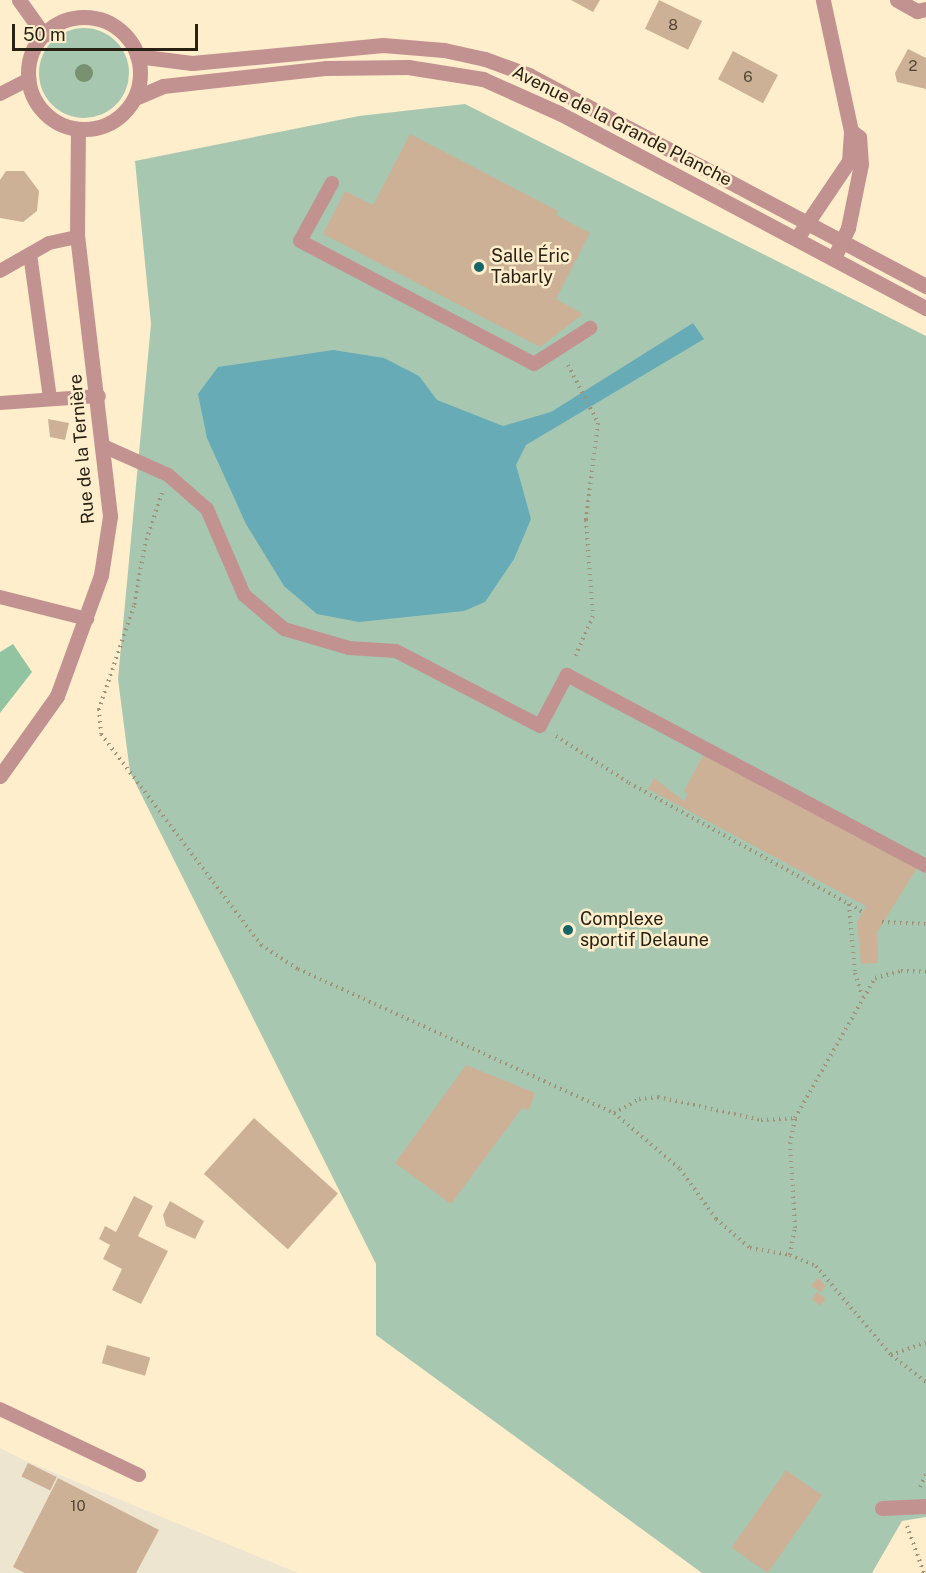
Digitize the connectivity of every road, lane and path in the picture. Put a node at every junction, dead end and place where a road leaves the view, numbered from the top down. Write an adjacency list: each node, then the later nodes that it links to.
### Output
1 (19, 0): 5 (street)
2 (823, 0): 11 (street)
3 (897, 0): 4 (street)
4 (926, 9)
5 (44, 34): 6 (street); 7 (street)
6 (137, 56): 9 (street); 13 (street, Avenue de la Grande Planche)
7 (29, 79): 8 (lane); 10 (street)
8 (0, 94)
9 (135, 98): 10 (street); 15 (street, Avenue de la Grande Planche)
10 (78, 129): 14 (street, Rue de la Ternière)
11 (851, 131): 13 (street); 16 (street)
12 (332, 183): 23 (lane)
13 (806, 221): 15 (street); 16 (street, Avenue de la Grande Planche)
14 (77, 237): 17 (lane); 24 (street, Rue de la Ternière)
15 (796, 238): 18 (street, Avenue de la Grande Planche)
16 (843, 241): 18 (street); 20 (street, Avenue de la Grande Planche)
17 (30, 254): 19 (lane); 25 (lane)
18 (834, 258): 21 (street, Avenue de la Grande Planche)
19 (0, 272)
20 (926, 286)
21 (926, 308)
22 (590, 328): 23 (lane)
23 (558, 349): 31 (path)
24 (99, 396): 25 (lane); 27 (street, Rue de la Ternière)
25 (50, 398): 26 (lane)
26 (0, 403)
27 (103, 447): 28 (lane); 30 (street, Rue de la Ternière)
28 (168, 475): 32 (lane); 41 (path)
29 (0, 597): 30 (lane)
30 (87, 619): 33 (street, Rue de la Ternière)
31 (567, 675): 32 (lane); 34 (lane)
32 (540, 726): 35 (path)
33 (0, 776)
34 (926, 866)
35 (849, 904): 36 (path); 40 (path)
36 (863, 912)
37 (882, 922): 38 (path)
38 (926, 924)
39 (926, 972): 40 (path)
40 (862, 996): 42 (path)
41 (614, 1113): 42 (path); 43 (path)
42 (795, 1118): 43 (path)
43 (790, 1255): 45 (path)
44 (926, 1342): 45 (path)
45 (891, 1355): 46 (path)
46 (926, 1382)
47 (0, 1409): 48 (lane)
48 (139, 1475)
49 (926, 1506): 50 (street)
50 (900, 1507): 51 (street); 52 (path)
51 (882, 1508)
52 (924, 1573)

